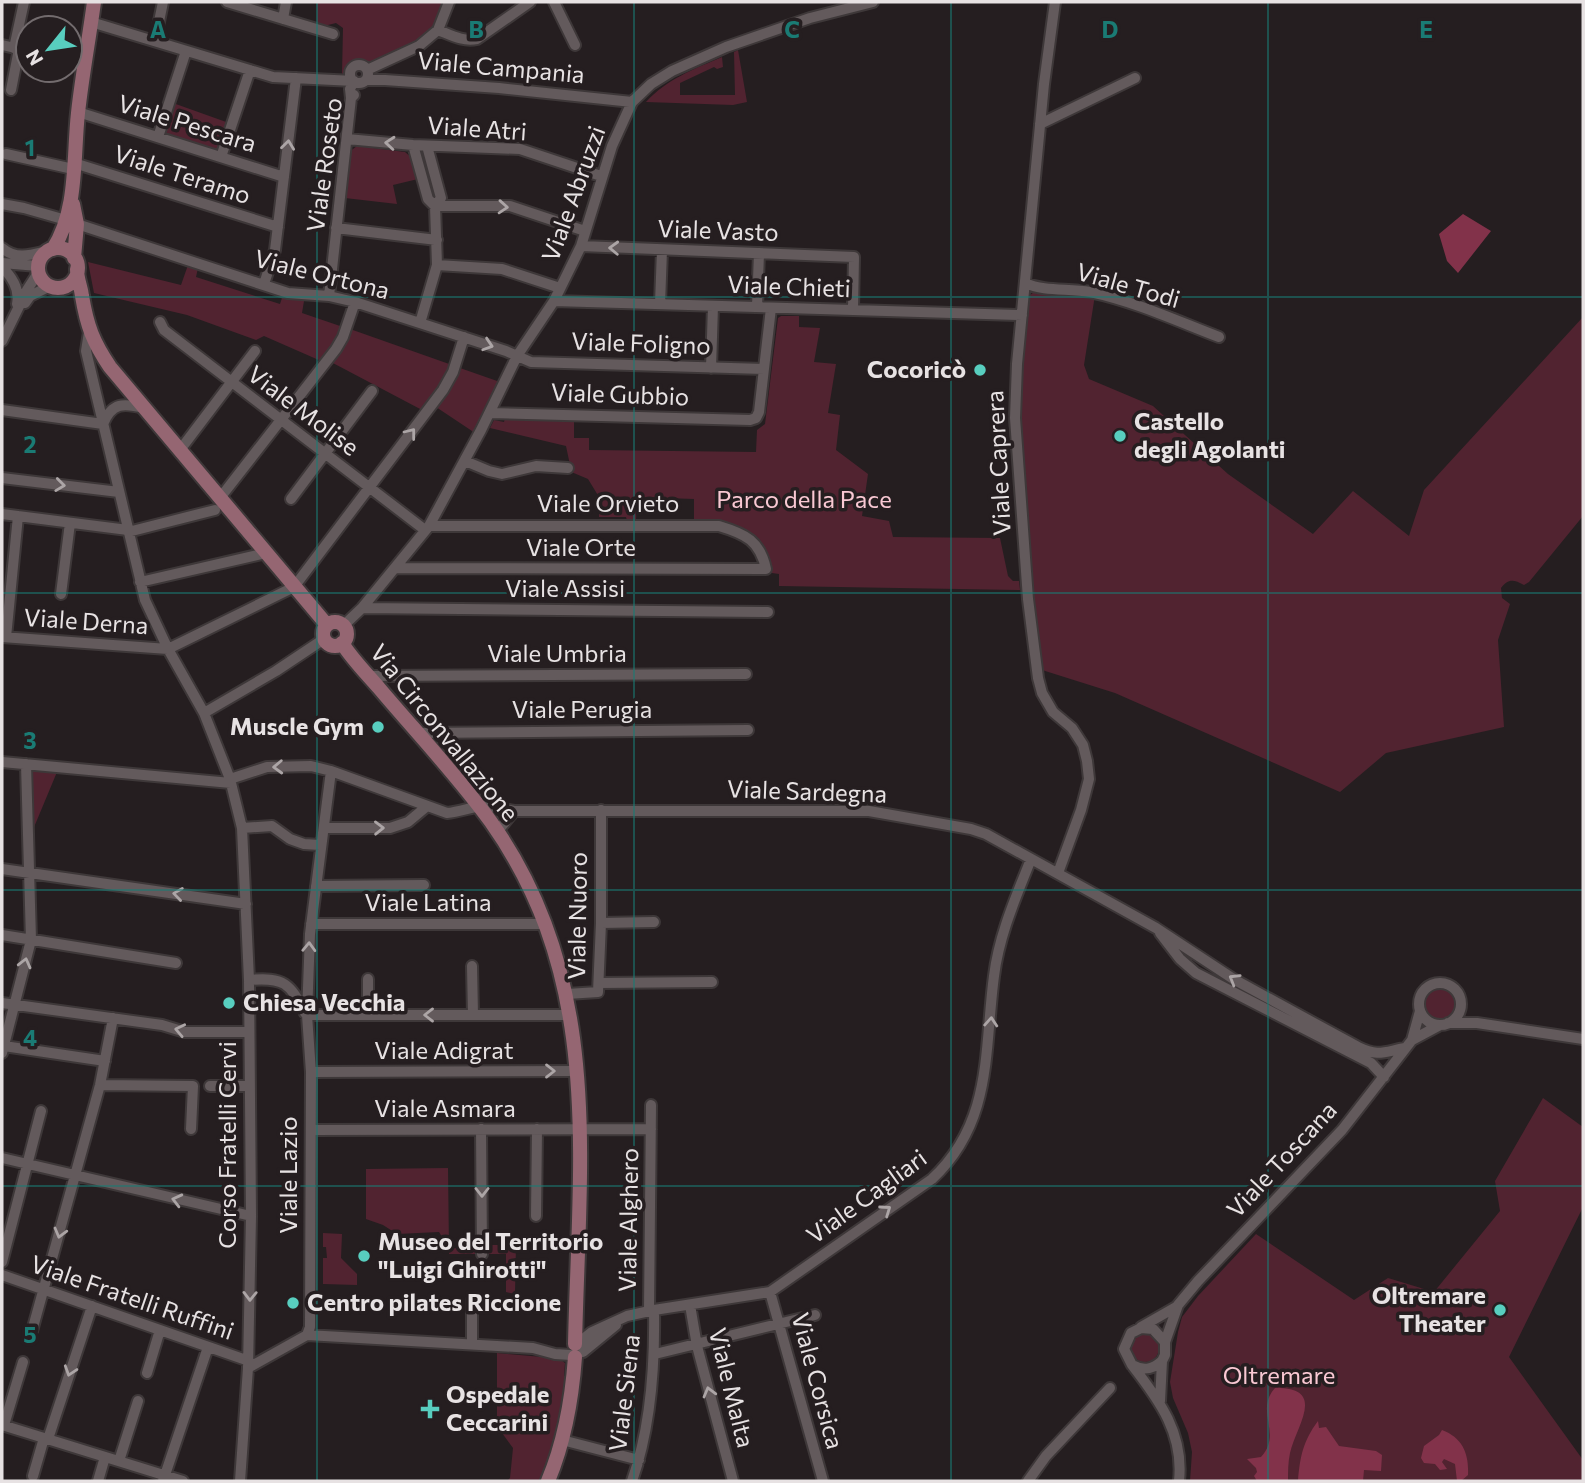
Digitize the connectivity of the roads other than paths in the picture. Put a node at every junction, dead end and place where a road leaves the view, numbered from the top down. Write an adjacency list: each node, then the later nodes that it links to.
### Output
1 (94, 2): 11 (main road)
2 (163, 2): 14 (street)
3 (229, 2): 10 (street)
4 (286, 2): 10 (street)
5 (449, 2): 12 (street)
6 (530, 2): 12 (street)
7 (554, 2): 15 (street)
8 (873, 2): 24 (street, Viale Abruzzi)
9 (1055, 2): 26 (street, Viale Caprera)
10 (283, 19): 13 (street)
11 (91, 22): 14 (street); 17 (main road)
12 (438, 30): 20 (street)
13 (332, 34)
14 (155, 41): 16 (street)
15 (575, 46)
16 (186, 51): 18 (street); 27 (street)
17 (85, 64): 25 (main road)
18 (250, 70): 21 (street); 32 (street)
19 (14, 76): 23 (street)
20 (360, 76): 21 (street); 24 (street, Viale Campania); 28 (street, Viale Roseto)
21 (296, 78): 35 (street, one-way to 21)
22 (1135, 78): 26 (street)
23 (11, 90)
24 (632, 102): 34 (street, Viale Abruzzi)
25 (78, 112): 27 (street, Viale Pescara); 33 (main road)
26 (1040, 124): 52 (street, Viale Caprera)
27 (158, 137): 32 (street, Viale Pescara)
28 (347, 139): 29 (street, Viale Atri, one-way to 28); 40 (street, Viale Roseto)
29 (413, 145): 30 (street, Viale Atri); 37 (street)
30 (427, 146): 34 (street, Viale Atri); 37 (street)
31 (6, 154): 33 (street, Viale Teramo)
32 (221, 157): 35 (street, Viale Pescara)
33 (73, 166): 38 (main road); 39 (street, Viale Teramo)
34 (601, 176): 41 (street, Viale Abruzzi)
35 (284, 177): 39 (street)
36 (2, 204): 38 (street, Viale Ortona)
37 (435, 206): 41 (street, one-way to 41); 42 (street)
38 (71, 222): 45 (main road); 48 (main road); 53 (street, Viale Ortona)
39 (278, 227): 53 (street)
40 (337, 228): 42 (street); 56 (street, Viale Roseto)
41 (585, 231): 43 (street, Viale Abruzzi)
42 (437, 240): 50 (street)
43 (581, 247): 46 (street, Viale Vasto, one-way to 43); 55 (street, Viale Abruzzi)
44 (2, 248): 45 (street)
45 (50, 250): 48 (main road); 51 (main road)
46 (662, 250): 47 (street, Viale Vasto); 60 (street)
47 (759, 253): 62 (street); 64 (street, Viale Vasto)
48 (76, 263): 54 (main road); 59 (main road)
49 (2, 265): 51 (street); 66 (street)
50 (437, 265): 55 (street); 68 (street)
51 (38, 269): 54 (main road); 66 (street)
52 (1025, 283): 65 (street, Viale Caprera); 71 (street, Viale Todi)
53 (264, 284): 56 (street, Viale Ortona)
54 (56, 287): 59 (main road); 66 (street)
55 (560, 288): 57 (street, Viale Abruzzi)
56 (329, 296): 58 (street, Viale Ortona)
57 (554, 301): 60 (street, Viale Chieti); 74 (street, Viale Abruzzi)
58 (355, 302): 68 (street, Viale Ortona); 82 (street)
59 (83, 304): 69 (main road)
60 (660, 304): 61 (street, Viale Chieti)
61 (713, 306): 62 (street, Viale Chieti); 75 (street)
62 (757, 307): 63 (street, Viale Chieti)
63 (771, 308): 64 (street, Viale Chieti); 76 (street)
64 (853, 310): 65 (street, Viale Chieti)
65 (1022, 315): 131 (street, Viale Caprera)
66 (15, 317): 72 (street)
67 (160, 322): 77 (street, Viale Molise)
68 (420, 323): 70 (street, Viale Ortona)
69 (89, 332): 79 (main road); 83 (street, Corso Fratelli Cervi)
70 (464, 337): 74 (street, Viale Ortona, one-way to 74); 89 (street, one-way to 70)
71 (1219, 337)
72 (2, 341)
73 (255, 351): 77 (street)
74 (517, 356): 75 (street, Viale Foligno); 81 (street, Viale Abruzzi)
75 (711, 368): 76 (street, Viale Foligno)
76 (764, 369): 81 (street, Viale Gubbio)
77 (231, 382): 82 (street, Viale Molise); 84 (street)
78 (372, 391): 85 (street)
79 (144, 408): 83 (street); 84 (main road)
80 (2, 410): 83 (street)
81 (489, 413): 86 (street, Viale Abruzzi)
82 (281, 420): 85 (street, Viale Molise); 92 (street)
83 (103, 424): 90 (street, Corso Fratelli Cervi)
84 (180, 450): 92 (main road)
85 (325, 454): 89 (street, Viale Molise); 91 (street)
86 (465, 461): 87 (street); 96 (street, Viale Abruzzi)
87 (568, 468)
88 (2, 478): 90 (street, one-way to 90)
89 (369, 487): 96 (street, Viale Molise); 102 (street)
90 (119, 492): 97 (street, Corso Fratelli Cervi)
91 (291, 499)
92 (217, 504): 97 (street); 98 (main road)
93 (2, 514): 94 (street)
94 (18, 516): 95 (street); 108 (street)
95 (70, 523): 97 (street); 103 (street)
96 (427, 528): 99 (street, Viale Abruzzi); 100 (street, Viale Orvieto)
97 (128, 531): 101 (street, Corso Fratelli Cervi)
98 (266, 553): 101 (street); 102 (main road)
99 (395, 568): 100 (street, Viale Orte); 104 (street, Viale Abruzzi)
100 (766, 569)
101 (140, 582): 110 (street, Corso Fratelli Cervi)
102 (294, 587): 107 (main road); 110 (street)
103 (61, 594)
104 (362, 608): 105 (street, Viale Assisi); 106 (street, Viale Abruzzi)
105 (768, 612)
106 (344, 625): 107 (main road); 109 (main road)
107 (326, 632): 109 (main road); 113 (street)
108 (4, 637): 110 (street, Viale Derna)
109 (342, 643): 112 (main road, Via Circonvallazione)
110 (168, 649): 113 (street, Corso Fratelli Cervi)
111 (746, 674): 112 (street, Viale Umbria)
112 (369, 676): 115 (main road, Via Circonvallazione)
113 (204, 713): 119 (street, Corso Fratelli Cervi)
114 (748, 730): 115 (street, Viale Perugia)
115 (416, 733): 120 (main road, Via Circonvallazione)
116 (2, 762): 117 (street)
117 (26, 764): 119 (street); 130 (street)
118 (331, 771): 119 (street, Viale Sardegna, one-way to 119); 121 (street, Viale Sardegna); 125 (street, Viale Lazio)
119 (231, 781): 124 (street, Corso Fratelli Cervi)
120 (478, 806): 121 (street, Viale Sardegna); 123 (street, Viale Sardegna); 126 (main road, Via Circonvallazione)
121 (426, 807): 125 (street, one-way to 121)
122 (601, 810): 123 (street, Viale Sardegna); 128 (street, Viale Sardegna); 136 (street, Viale Nuoro)
123 (514, 811): 126 (street)
124 (242, 828): 127 (street); 134 (street, Corso Fratelli Cervi)
125 (325, 828): 127 (street, Viale Lazio)
126 (497, 832): 138 (main road, Via Circonvallazione)
127 (320, 845): 133 (street, Viale Lazio)
128 (1031, 859): 131 (street, Viale Sardegna); 188 (street, Viale Cagliari, one-way to 128)
129 (2, 869): 130 (street)
130 (28, 872): 134 (street, one-way to 130); 141 (street)
131 (1058, 873): 139 (street, Viale Sardegna)
132 (424, 885): 133 (street)
133 (316, 886): 137 (street, Viale Lazio)
134 (246, 904): 145 (street, Corso Fratelli Cervi)
135 (654, 922): 136 (street)
136 (601, 923): 147 (street, Viale Nuoro)
137 (311, 924): 138 (street, Viale Latina); 156 (street, Viale Lazio, one-way to 137)
138 (545, 924): 148 (main road, Via Circonvallazione)
139 (1156, 928): 162 (street, Viale Sardegna, one-way to 139); 167 (street, Viale Sardegna)
140 (2, 935): 141 (street)
141 (31, 940): 142 (street); 150 (street, one-way to 141)
142 (176, 963)
143 (471, 966): 154 (street)
144 (369, 979): 153 (street)
145 (249, 980): 156 (street, Viale Lazio); 160 (street, Corso Fratelli Cervi)
146 (712, 982): 147 (street)
147 (599, 983): 148 (street, Viale Nuoro)
148 (567, 994): 155 (main road, Via Circonvallazione)
149 (2, 1003): 150 (street)
150 (14, 1005): 157 (street); 163 (street)
151 (1461, 1005): 152 (street); 158 (street); 159 (street)
152 (1420, 1011): 159 (street); 162 (street, Viale Toscana)
153 (368, 1015): 154 (street, one-way to 153); 156 (street)
154 (473, 1015): 155 (street)
155 (571, 1015): 165 (main road, Via Circonvallazione)
156 (307, 1016): 166 (street, Viale Lazio)
157 (113, 1018): 160 (street, one-way to 157); 164 (street)
158 (1477, 1023): 159 (street); 161 (street)
159 (1444, 1024): 162 (street, Viale Toscana)
160 (248, 1032): 170 (street, Corso Fratelli Cervi)
161 (1583, 1039)
162 (1408, 1044): 167 (street, Viale Toscana)
163 (3, 1050): 164 (street)
164 (105, 1061): 168 (street)
165 (579, 1071): 166 (street, Viale Adigrat, one-way to 165); 176 (main road, Via Circonvallazione)
166 (311, 1072): 178 (street, Viale Lazio)
167 (1384, 1077): 191 (street, Viale Toscana)
168 (100, 1085): 173 (street); 181 (street)
169 (210, 1086): 170 (street)
170 (248, 1086): 182 (street, Corso Fratelli Cervi)
171 (651, 1105): 177 (street, Viale Alghero)
172 (41, 1111): 180 (street)
173 (191, 1129)
174 (481, 1129): 175 (street, Viale Asmara); 178 (street, Viale Asmara); 184 (street, one-way to 184)
175 (537, 1129): 176 (street, Viale Asmara); 183 (street)
176 (580, 1129): 177 (street, Viale Alghero); 204 (main road, Via Circonvallazione)
177 (651, 1129): 193 (street, Viale Alghero)
178 (311, 1130): 199 (street, Viale Lazio)
179 (2, 1158): 180 (street)
180 (26, 1164): 181 (street); 185 (street)
181 (75, 1176): 182 (street, one-way to 181); 187 (street, one-way to 187)
182 (251, 1216): 208 (street, Corso Fratelli Cervi, one-way to 208)
183 (536, 1216)
184 (482, 1254)
185 (2, 1262)
186 (2, 1275): 187 (street, Viale Fratelli Ruffini)
187 (45, 1290): 192 (street, Viale Fratelli Ruffini); 198 (street)
188 (770, 1292): 190 (street, Viale Cagliari); 195 (street, Viale Corsica)
189 (472, 1300): 201 (street)
190 (690, 1305): 193 (street, Viale Cagliari); 202 (street, Viale Malta)
191 (1178, 1305): 196 (street, Viale Toscana); 200 (street, Viale Toscana)
192 (92, 1306): 197 (street, Viale Fratelli Ruffini); 215 (street, one-way to 215)
193 (652, 1310): 204 (street, Viale Cagliari); 205 (street, Viale Siena)
194 (815, 1315): 195 (street)
195 (779, 1325): 202 (street); 228 (street, Viale Corsica)
196 (1135, 1329): 200 (street); 209 (street)
197 (160, 1330): 203 (street, Viale Fratelli Ruffini); 210 (street)
198 (32, 1331)
199 (307, 1335): 201 (street); 208 (street)
200 (1165, 1342): 206 (street)
201 (472, 1344): 204 (street)
202 (697, 1346): 205 (street); 227 (street, Viale Malta, one-way to 202)
203 (208, 1347): 208 (street, Viale Fratelli Ruffini); 221 (street)
204 (575, 1350): 216 (main road, Via Circonvallazione)
205 (655, 1354): 219 (street, Viale Siena)
206 (1162, 1361): 209 (street); 213 (street)
207 (23, 1362): 214 (street)
208 (249, 1364): 224 (street, Corso Fratelli Cervi)
209 (1132, 1365): 213 (street)
210 (147, 1373)
211 (1110, 1388): 229 (street)
212 (138, 1401): 218 (street)
213 (1160, 1401): 230 (street)
214 (3, 1425): 215 (street)
215 (46, 1438): 217 (street); 220 (street)
216 (562, 1440): 219 (street); 225 (main road, Via Circonvallazione)
217 (105, 1457): 218 (street); 222 (street)
218 (119, 1461): 221 (street)
219 (639, 1461): 226 (street, Viale Siena)
220 (33, 1476)
221 (164, 1478): 223 (street)
222 (98, 1481)
223 (183, 1481)
224 (240, 1481)
225 (548, 1481)
226 (632, 1481)
227 (733, 1481)
228 (822, 1481)
229 (1028, 1481)
230 (1180, 1481)

